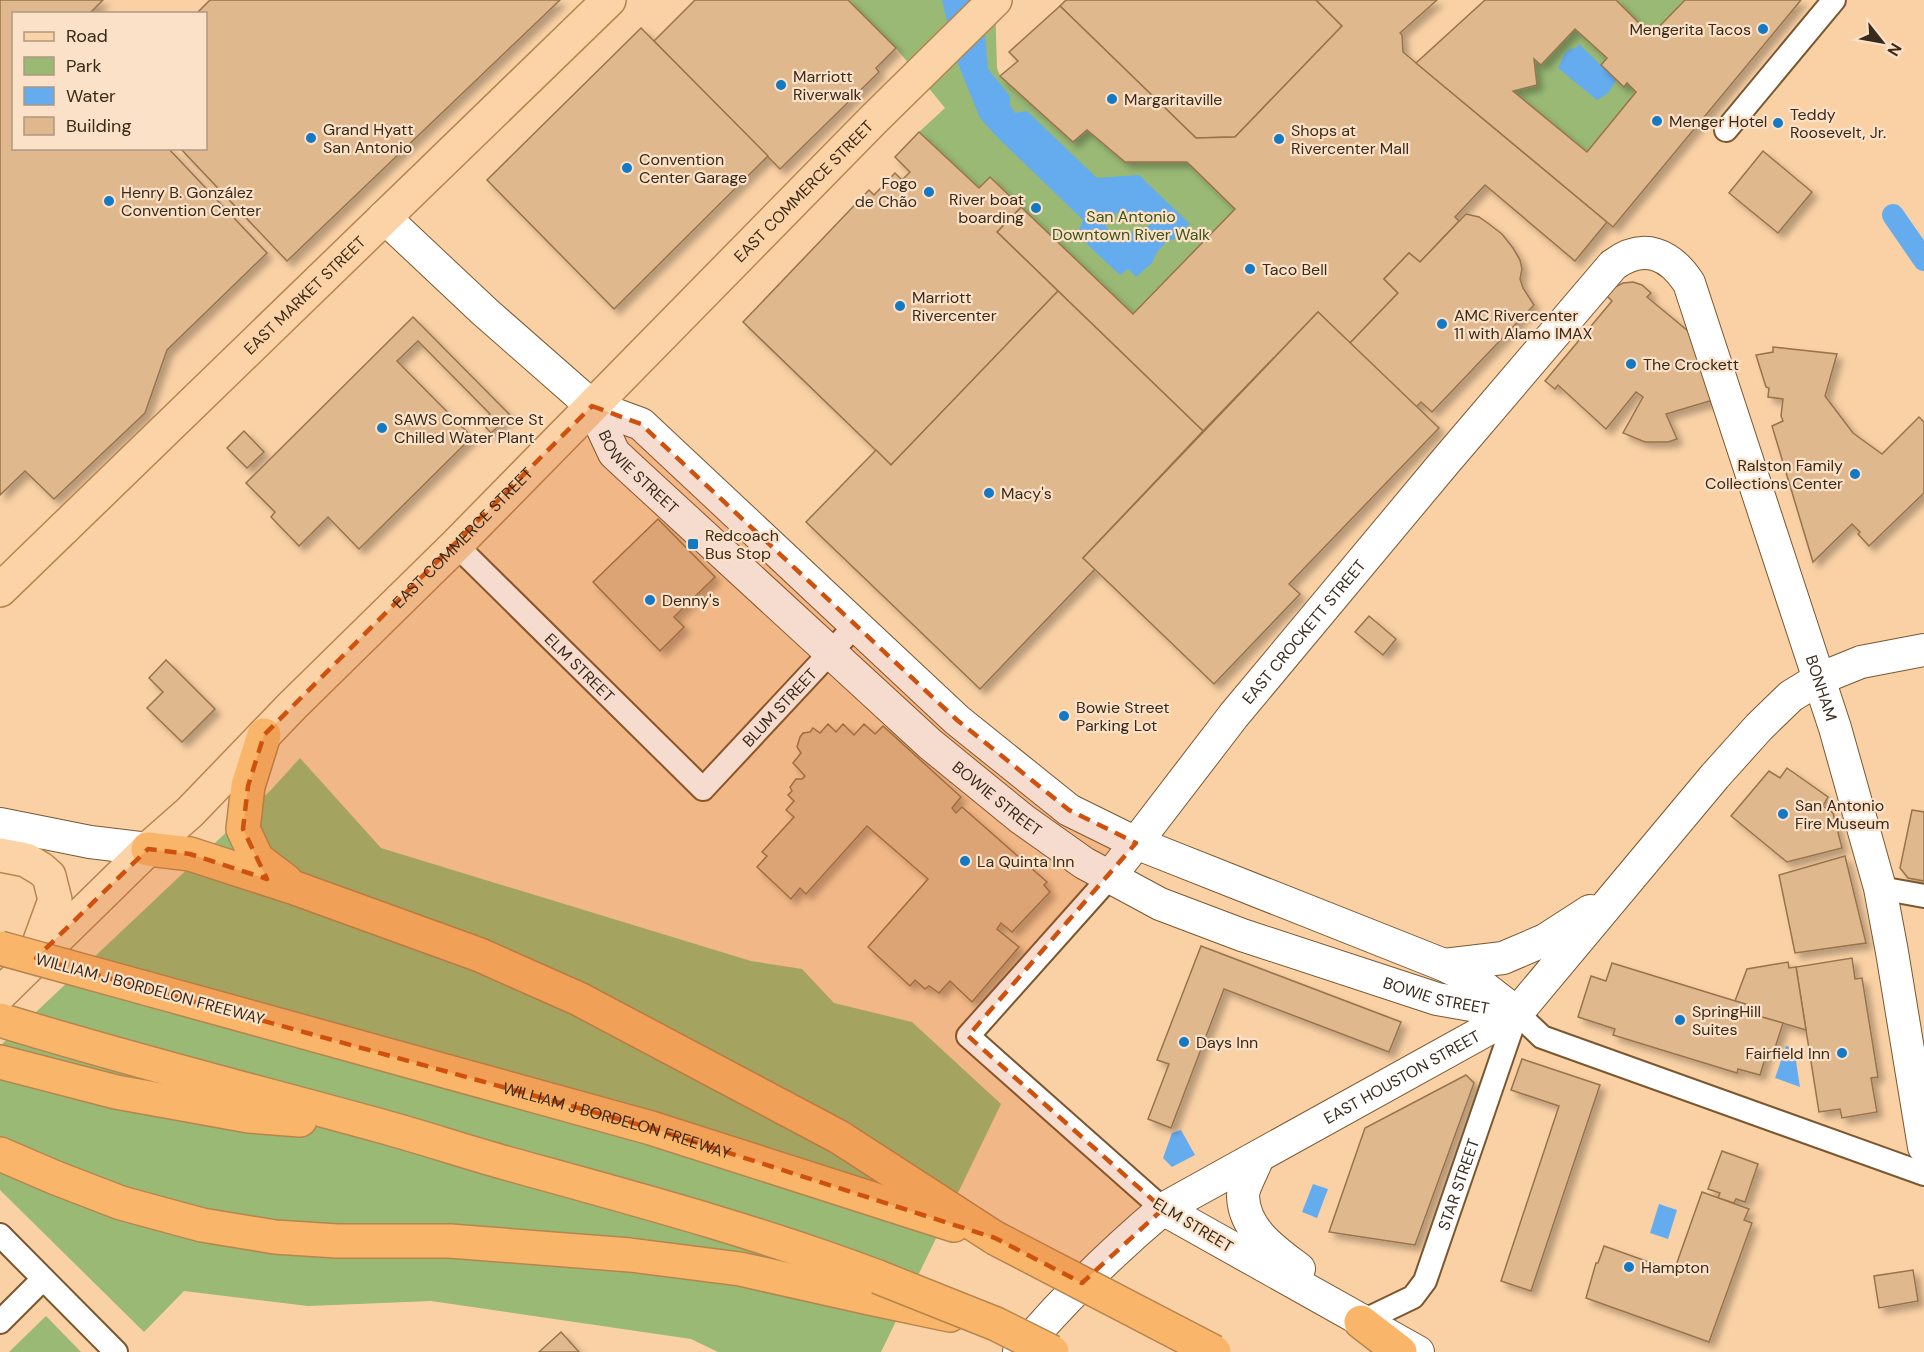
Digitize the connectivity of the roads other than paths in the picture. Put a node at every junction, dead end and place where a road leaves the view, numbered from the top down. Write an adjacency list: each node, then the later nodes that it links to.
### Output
1 (609, 0): 5 (main road, EAST MARKET STREET)
2 (995, 0): 7 (main road, EAST COMMERCE STREET)
3 (1834, 0): 4 (street)
4 (1726, 130)
5 (384, 217): 7 (main road, BOWIE STREET); 9 (main road, EAST MARKET STREET)
6 (1656, 254): 13 (main road, BONHAM); 17 (main road, EAST CROCKETT STREET)
7 (592, 406): 8 (main road, EAST COMMERCE STREET); 10 (main road, BOWIE STREET); 12 (main road, BOWIE STREET)
8 (456, 545): 14 (main road, EAST COMMERCE STREET); 15 (street, ELM STREET)
9 (0, 590)
10 (855, 626): 12 (street, BLUM STREET); 17 (main road, BOWIE STREET)
11 (1924, 650): 13 (main road, EAST HOUSTON STREET)
12 (830, 653): 15 (street, BLUM STREET); 20 (main road, BOWIE STREET)
13 (1819, 679): 22 (main road, BONHAM); 23 (main road, EAST HOUSTON STREET)
14 (264, 735): 18 (main road, EAST COMMERCE STREET); 21 (highway)
15 (703, 789)
16 (0, 824): 18 (main road)
17 (1136, 843): 20 (main road, EAST CROCKETT STREET); 27 (main road, BOWIE STREET)
18 (148, 849): 21 (highway); 26 (main road, EAST COMMERCE STREET)
19 (0, 855): 26 (main road)
20 (1110, 878): 29 (main road, BOWIE STREET); 31 (street, EAST CROCKETT STREET)
21 (295, 888): 40 (highway)
22 (1880, 888): 24 (street); 34 (main road, BONHAM)
23 (1615, 896): 27 (main road); 29 (main road, EAST HOUSTON STREET)
24 (1924, 896)
25 (0, 948): 40 (highway, WILLIAM J BORDELON FREEWAY, bridge)
26 (32, 962): 28 (main road, EAST COMMERCE STREET)
27 (1444, 965): 29 (main road, BOWIE STREET)
28 (0, 994)
29 (1517, 1013): 36 (main road, EAST HOUSTON STREET); 37 (street, BOWIE STREET); 43 (street, STAR STREET)
30 (0, 1020): 33 (highway)
31 (968, 1036): 38 (street, ELM STREET)
32 (0, 1062): 33 (highway)
33 (382, 1126): 42 (highway)
34 (1924, 1147)
35 (0, 1154): 42 (highway)
36 (1258, 1156): 38 (main road, EAST HOUSTON STREET); 43 (main road)
37 (1924, 1174)
38 (1163, 1209): 43 (main road, ELM STREET); 46 (main road, EAST HOUSTON STREET)
39 (0, 1235): 41 (street)
40 (995, 1238): 48 (highway, WILLIAM J BORDELON FREEWAY, bridge)
41 (43, 1280): 44 (street); 45 (street)
42 (873, 1288): 47 (highway, bridge)
43 (1351, 1316): 49 (highway); 50 (main road, ELM STREET)
44 (0, 1322)
45 (116, 1352)
46 (1019, 1352)
47 (1052, 1352)
48 (1214, 1352)
49 (1400, 1352)
50 (1418, 1352)

